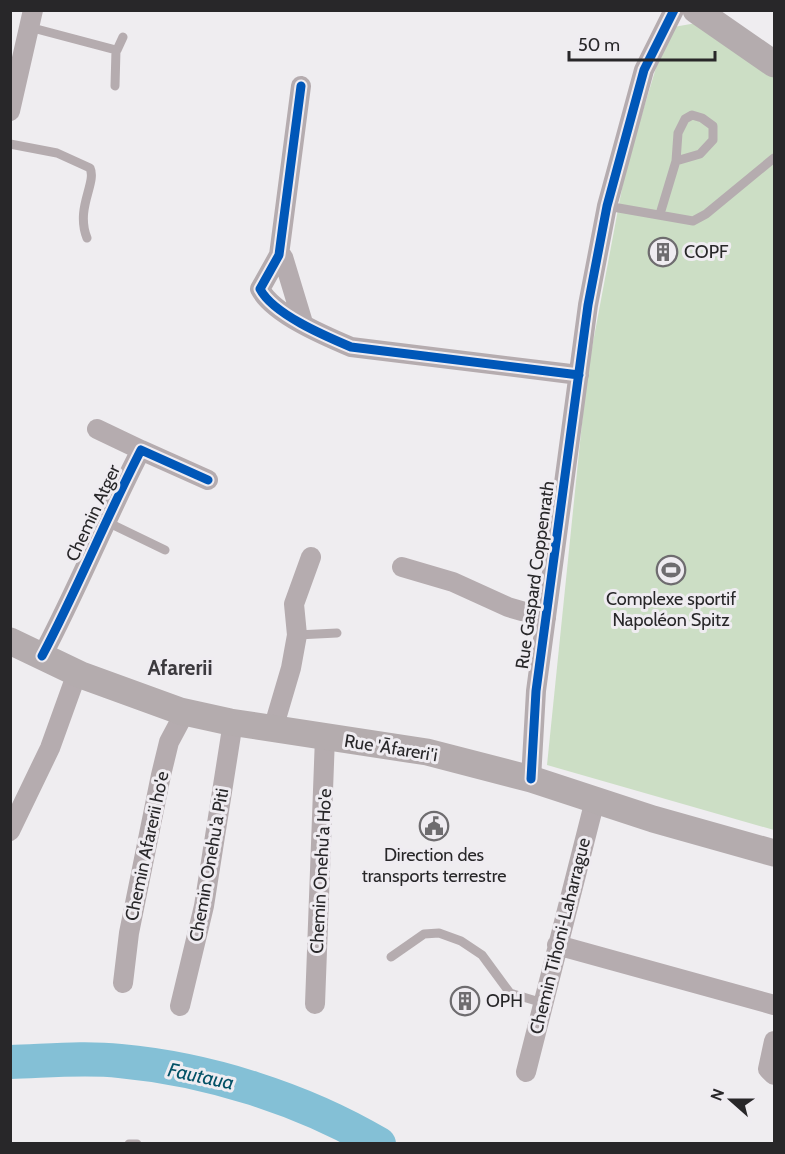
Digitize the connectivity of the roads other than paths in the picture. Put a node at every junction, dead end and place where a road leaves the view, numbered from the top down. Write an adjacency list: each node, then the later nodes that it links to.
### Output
1 (674, 10): 13 (street, Rue Gaspard Coppenrath)
2 (696, 10): 6 (main road)
3 (31, 19): 5 (lane); 9 (street)
4 (123, 36): 5 (lane)
5 (117, 50): 7 (lane)
6 (774, 64)
7 (115, 86)
8 (301, 86): 16 (street)
9 (10, 111)
10 (10, 144): 15 (lane)
11 (774, 158): 14 (lane)
12 (676, 161): 12 (lane); 14 (lane)
13 (607, 206): 14 (lane); 18 (street, Rue Gaspard Coppenrath)
14 (660, 214)
15 (87, 238)
16 (279, 255): 17 (street); 17 (street)
17 (303, 323): 18 (street)
18 (579, 375): 26 (street, Rue Gaspard Coppenrath)
19 (97, 429): 20 (street, Chemin Atger)
20 (141, 450): 21 (street, Chemin Atger); 22 (street, Chemin Atger)
21 (208, 480)
22 (104, 521): 23 (lane, Chemin Atger); 30 (street, Chemin Atger)
23 (165, 550)
24 (311, 557): 28 (street)
25 (402, 567): 26 (street)
26 (546, 618): 36 (street, Rue Gaspard Coppenrath)
27 (337, 633): 28 (lane)
28 (297, 635): 34 (street)
29 (10, 641): 30 (main road, Rue 'Āfareri'i)
30 (42, 656): 31 (main road, Rue 'Āfareri'i)
31 (77, 673): 32 (main road, Rue 'Āfareri'i); 38 (street)
32 (185, 712): 33 (main road, Rue 'Āfareri'i); 42 (street, Chemin Afarerii ho'e)
33 (233, 722): 34 (main road, Rue 'Āfareri'i); 46 (street, Chemin Onehu'a Piti)
34 (273, 729): 35 (main road, Rue 'Āfareri'i)
35 (325, 737): 36 (main road, Rue 'Āfareri'i); 44 (street, Chemin Onehu'a Ho'e)
36 (531, 779): 37 (main road, Rue 'Āfareri'i)
37 (595, 800): 39 (main road, Rue 'Āfareri'i); 40 (street, Chemin Tihoni-Laharrague)
38 (10, 831)
39 (774, 853)
40 (557, 945): 43 (street, Chemin Tihoni-Laharrague); 45 (street)
41 (391, 957): 43 (lane)
42 (123, 983)
43 (543, 1003): 48 (street, Chemin Tihoni-Laharrague)
44 (315, 1004)
45 (774, 1005)
46 (180, 1006)
47 (774, 1041): 49 (street)
48 (526, 1072)
49 (774, 1075)
50 (129, 1143): 51 (lane)
51 (137, 1143)

